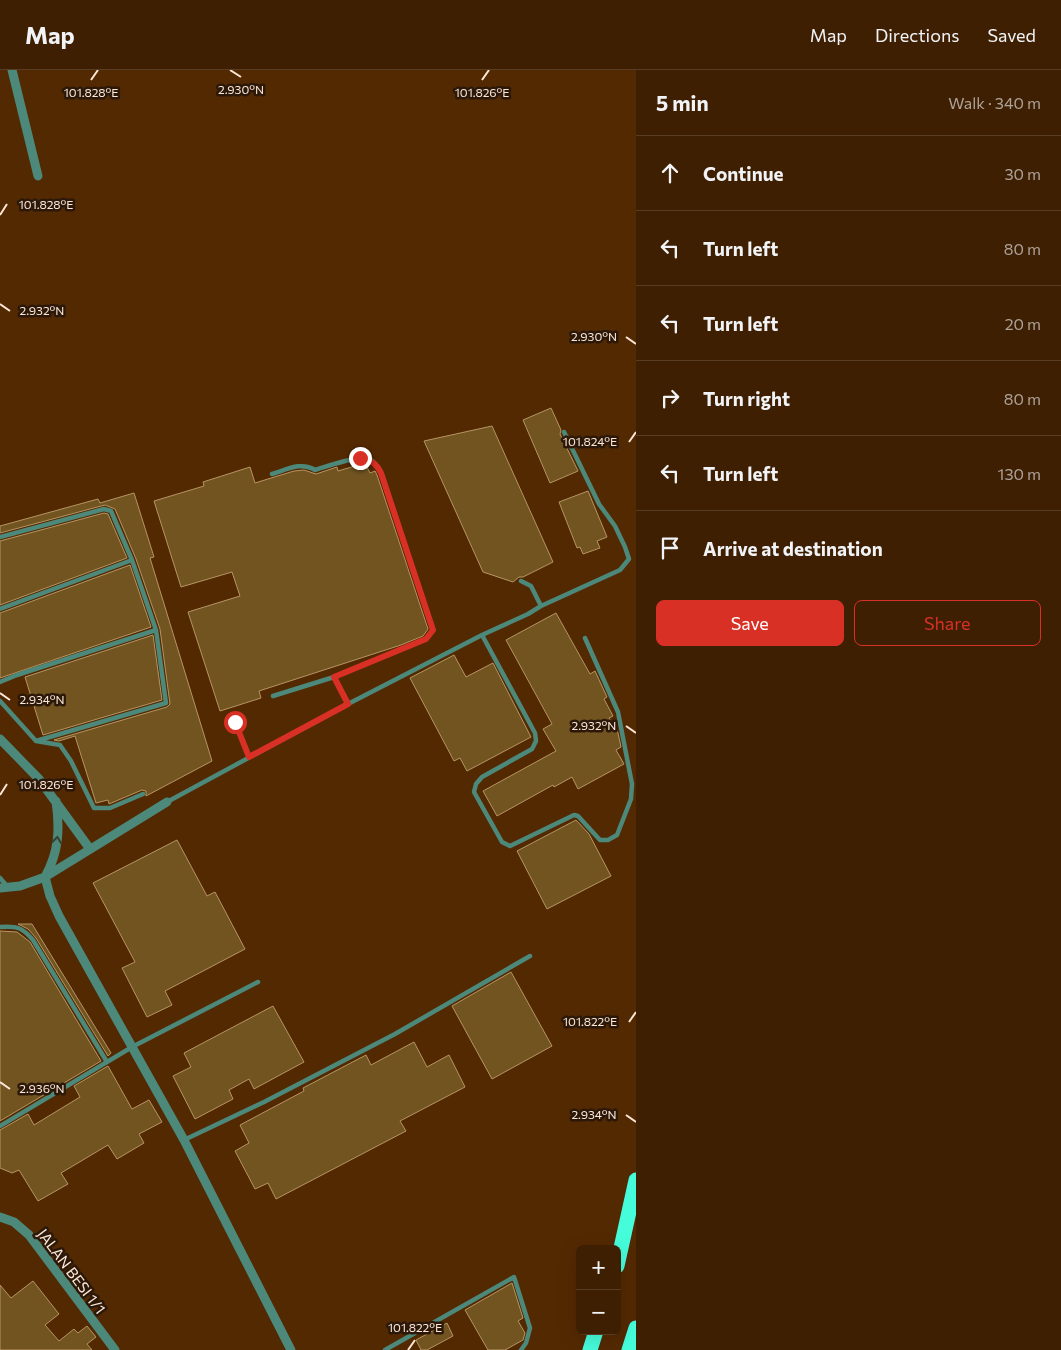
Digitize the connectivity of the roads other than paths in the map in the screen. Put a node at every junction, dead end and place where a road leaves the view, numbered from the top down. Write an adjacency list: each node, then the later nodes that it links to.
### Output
1 (12, 70): 2 (street)
2 (38, 176)
3 (564, 432): 8 (lane)
4 (272, 474): 13 (lane)
5 (0, 537): 6 (lane)
6 (132, 560): 9 (lane); 10 (lane)
7 (521, 581): 8 (lane)
8 (541, 606): 11 (lane)
9 (0, 609)
10 (156, 630): 14 (lane); 20 (lane)
11 (482, 635): 12 (lane); 17 (lane)
12 (585, 638)
13 (334, 677): 15 (lane); 17 (lane)
14 (0, 682)
15 (273, 696)
16 (0, 701): 20 (lane)
17 (348, 704): 21 (lane)
18 (235, 722): 21 (lane)
19 (0, 739): 23 (street)
20 (36, 741): 22 (lane)
21 (249, 757): 24 (lane)
22 (143, 794)
23 (56, 801): 25 (street); 26 (street, one-way to 23)
24 (168, 802): 25 (street)
25 (90, 849): 26 (street)
26 (45, 877): 28 (street); 32 (street)
27 (0, 878): 28 (lane)
28 (4, 888)
29 (0, 927): 33 (lane)
30 (530, 956): 35 (lane)
31 (258, 982): 32 (lane)
32 (132, 1047): 33 (lane); 35 (street)
33 (107, 1062): 34 (lane)
34 (0, 1126)
35 (184, 1140): 42 (street)
36 (636, 1180): 38 (highway)
37 (0, 1217): 41 (street, JALAN BESI 1/1)
38 (621, 1248)
39 (636, 1328): 46 (highway)
40 (595, 1335): 45 (highway)
41 (115, 1350)
42 (290, 1350)
43 (385, 1350): 44 (lane)
44 (521, 1350)
45 (590, 1350)
46 (629, 1350)

